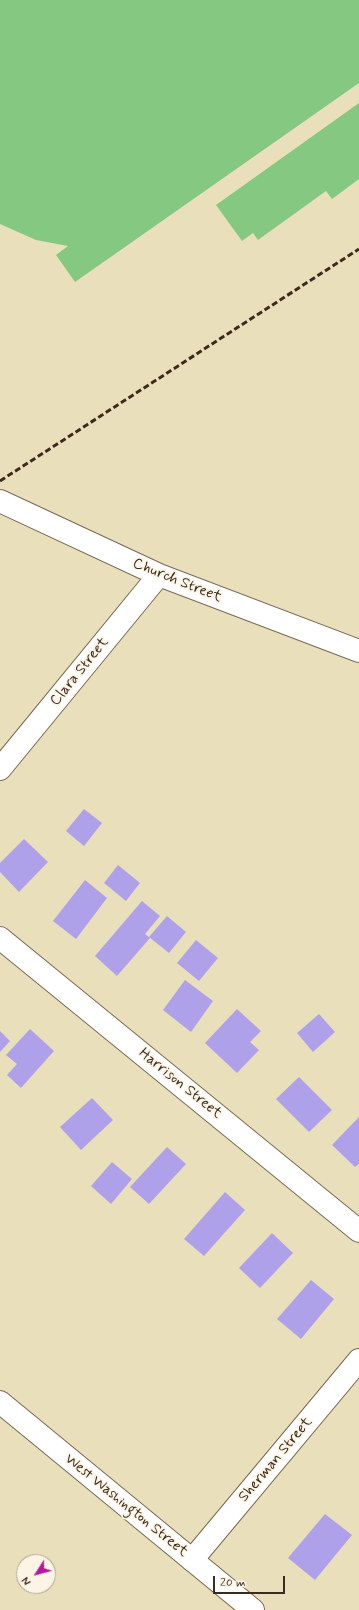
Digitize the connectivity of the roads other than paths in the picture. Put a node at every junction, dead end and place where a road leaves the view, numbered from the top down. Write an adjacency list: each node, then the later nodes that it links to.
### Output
1 (0, 501): 2 (street, Church Street)
2 (159, 575): 3 (street, Church Street); 4 (street, Clara Street)
3 (359, 651)
4 (0, 769)
5 (0, 938): 6 (street, Harrison Street)
6 (359, 1231)
7 (359, 1360): 9 (street, Sherman Street)
8 (0, 1402): 9 (street, West Washington Street)
9 (192, 1560): 10 (street, West Washington Street)
10 (253, 1610)

